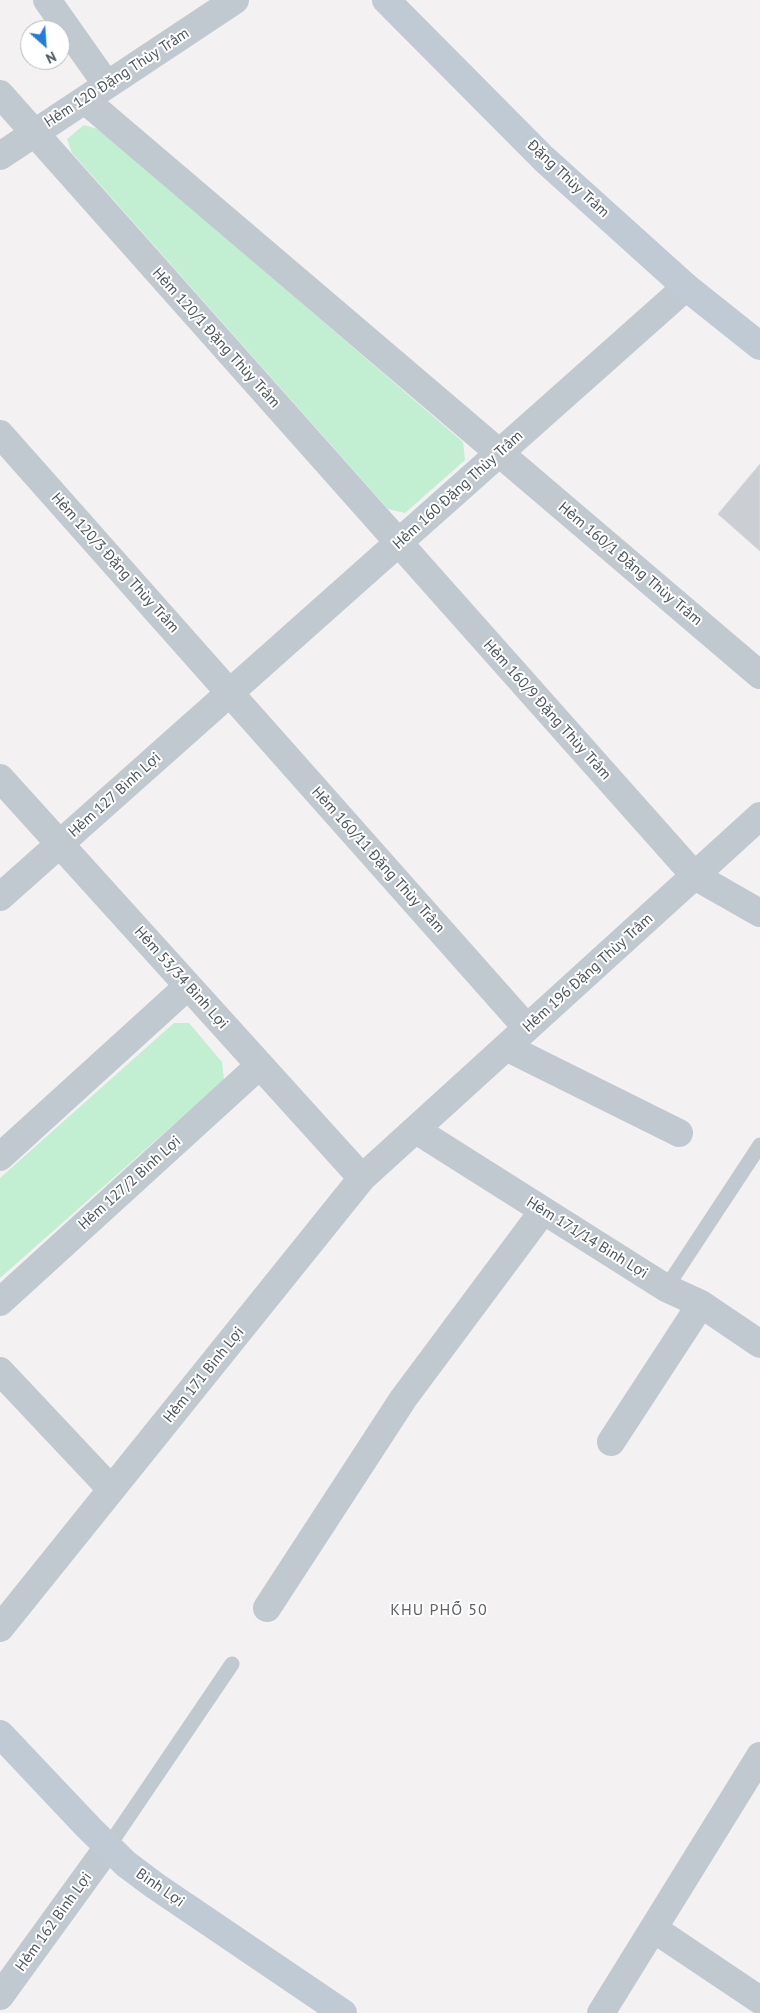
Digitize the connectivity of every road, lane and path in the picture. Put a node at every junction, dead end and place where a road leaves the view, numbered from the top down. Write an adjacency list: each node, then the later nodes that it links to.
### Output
1 (47, 0): 4 (street)
2 (235, 0): 4 (street, Hẻm 120 Đặng Thùy Trâm)
3 (386, 0): 8 (main road, Đặng Thùy Trâm)
4 (96, 93): 6 (street, Hẻm 120 Đặng Thùy Trâm); 11 (street)
5 (0, 94): 6 (street, Hẻm 120/1 Đặng Thùy Trâm)
6 (34, 133): 7 (street, Hẻm 120 Đặng Thùy Trâm); 12 (street, Hẻm 120/1 Đặng Thùy Trâm)
7 (0, 156)
8 (686, 287): 9 (main road, Đặng Thùy Trâm); 11 (street, Hẻm 160 Đặng Thùy Trâm)
9 (760, 346)
10 (0, 434): 14 (street, Hẻm 120/3 Đặng Thùy Trâm)
11 (500, 453): 12 (street, Hẻm 160 Đặng Thùy Trâm); 13 (street, Hẻm 160/1 Đặng Thùy Trâm)
12 (398, 543): 14 (street, Hẻm 160 Đặng Thùy Trâm); 18 (street, Hẻm 160/9 Đặng Thùy Trâm)
13 (760, 675)
14 (230, 693): 17 (street, Hẻm 127 Bình Lợi); 22 (street, Hẻm 160/11 Đặng Thùy Trâm)
15 (0, 778): 17 (street, Hẻm 53/34 Bình Lợi)
16 (760, 816): 18 (street, Hẻm 196 Đặng Thùy Trâm)
17 (60, 844): 19 (street, Hẻm 127 Bình Lợi); 21 (street, Hẻm 53/34 Bình Lợi)
18 (695, 876): 20 (street, Hẻm 160/9 Đặng Thùy Trâm); 22 (street, Hẻm 196 Đặng Thùy Trâm)
19 (0, 897)
20 (760, 913)
21 (188, 986): 24 (street, Hẻm 53/34 Bình Lợi); 28 (street)
22 (527, 1028): 23 (street, Hẻm 196 Đặng Thùy Trâm)
23 (506, 1047): 25 (street, Hẻm 196 Đặng Thùy Trâm); 26 (street)
24 (260, 1065): 29 (street, Hẻm 53/34 Bình Lợi); 32 (street, Hẻm 127/2 Bình Lợi)
25 (416, 1130): 29 (street, Hẻm 171 Bình Lợi); 30 (street, Hẻm 171/14 Bình Lợi)
26 (679, 1133)
27 (760, 1145): 31 (lane)
28 (0, 1157)
29 (362, 1178): 37 (street, Hẻm 171 Bình Lợi)
30 (543, 1211): 31 (street, Hẻm 171/14 Bình Lợi); 38 (street)
31 (666, 1288): 33 (street, Hẻm 171/14 Bình Lợi)
32 (0, 1302)
33 (701, 1304): 34 (street, Hẻm 171/14 Bình Lợi); 36 (street)
34 (760, 1344)
35 (0, 1371): 37 (street)
36 (610, 1442)
37 (111, 1489): 39 (street, Hẻm 171 Bình Lợi)
38 (267, 1608)
39 (0, 1628)
40 (232, 1664): 43 (lane)
41 (0, 1734): 43 (main road, Bình Lợi)
42 (760, 1756): 44 (street)
43 (108, 1847): 45 (street, Hẻm 162 Bình Lợi); 47 (main road, Bình Lợi)
44 (654, 1929): 46 (street); 48 (street)
45 (0, 1996)
46 (760, 2000)
47 (343, 2013)
48 (601, 2013)

